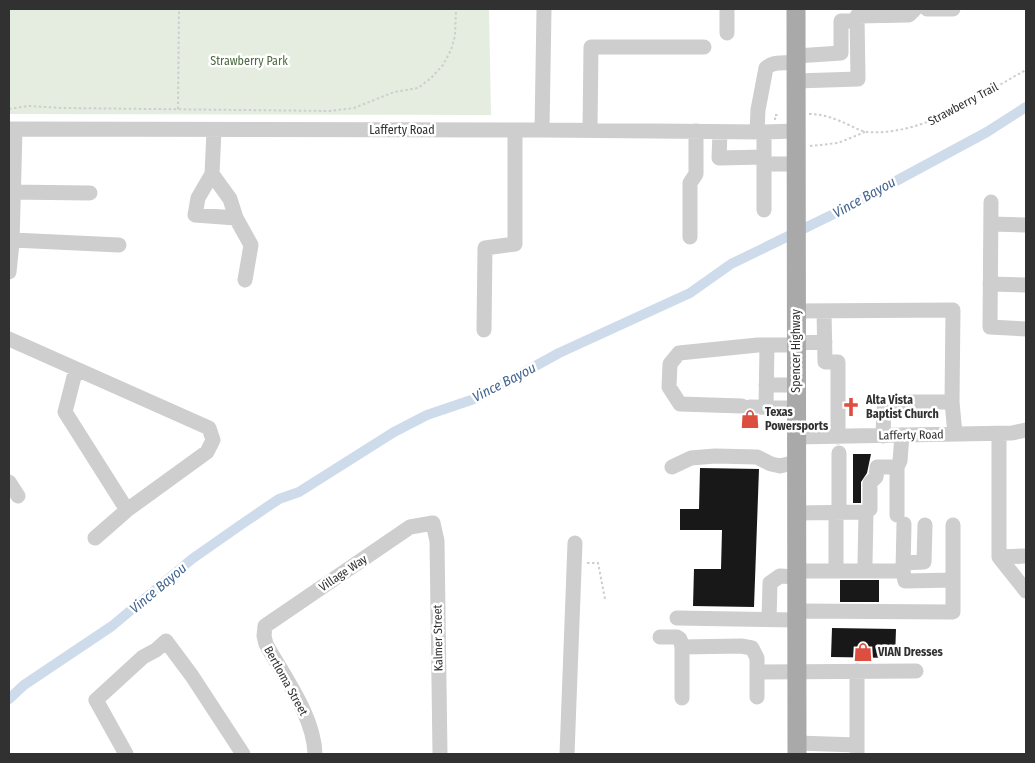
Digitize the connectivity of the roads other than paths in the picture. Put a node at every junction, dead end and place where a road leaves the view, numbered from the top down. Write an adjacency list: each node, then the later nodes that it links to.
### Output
1 (544, 9): 14 (street)
2 (727, 9): 9 (street)
3 (796, 9): 11 (main road, Spencer Highway)
4 (915, 9): 8 (street)
5 (928, 9): 6 (street)
6 (953, 9)
7 (841, 15): 8 (street); 11 (street)
8 (857, 21): 11 (street)
9 (727, 33)
10 (704, 46): 15 (street)
11 (796, 66): 17 (main road, Spencer Highway); 20 (street)
12 (12, 130): 16 (street, Lafferty Road); 24 (street)
13 (515, 130): 14 (street, Lafferty Road); 16 (street, Lafferty Road); 41 (street)
14 (542, 130): 15 (street, Lafferty Road)
15 (590, 130): 18 (street, Lafferty Road)
16 (214, 131): 23 (street)
17 (796, 131): 20 (street, Lafferty Road); 22 (main road, Spencer Highway)
18 (696, 132): 19 (street, Lafferty Road); 31 (street)
19 (720, 132): 20 (street, Lafferty Road); 21 (street)
20 (761, 132): 21 (street)
21 (764, 161): 22 (street); 27 (street)
22 (796, 164): 38 (main road, Spencer Highway)
23 (212, 174): 28 (street); 28 (street)
24 (11, 192): 25 (street); 32 (street)
25 (90, 194)
26 (991, 202): 29 (street)
27 (764, 210)
28 (236, 218): 35 (street)
29 (990, 224): 30 (street); 36 (street)
30 (1026, 225)
31 (690, 237)
32 (12, 240): 33 (street); 34 (street)
33 (119, 245)
34 (9, 272)
35 (245, 280)
36 (990, 284): 37 (street); 40 (street)
37 (1026, 285)
38 (796, 311): 39 (street); 44 (main road, Spencer Highway)
39 (824, 311): 43 (street); 49 (street)
40 (1026, 328)
41 (484, 330)
42 (9, 339): 46 (street)
43 (825, 342): 44 (street); 56 (street)
44 (796, 344): 45 (street); 48 (main road, Spencer Highway)
45 (767, 345): 47 (street); 50 (street)
46 (76, 369): 65 (street); 65 (street)
47 (766, 385): 48 (street); 50 (street)
48 (796, 385): 51 (main road, Spencer Highway)
49 (952, 402): 53 (street); 57 (street)
50 (766, 407): 51 (street)
51 (796, 408): 58 (main road, Spencer Highway)
52 (1026, 430): 54 (street, Lafferty Road)
53 (955, 434): 54 (street, Lafferty Road); 55 (street, Lafferty Road)
54 (999, 434): 75 (street)
55 (902, 435): 57 (street, Lafferty Road); 62 (street)
56 (838, 436): 57 (street, Lafferty Road); 58 (street, Lafferty Road)
57 (883, 436)
58 (796, 437): 60 (main road, Spencer Highway)
59 (839, 453): 68 (street)
60 (796, 462): 61 (street); 67 (main road, Spencer Highway)
61 (672, 467)
62 (897, 467): 66 (street); 78 (street)
63 (9, 482): 64 (street)
64 (18, 496)
65 (127, 510): 72 (street)
66 (866, 512): 68 (street); 76 (street)
67 (796, 513): 68 (street); 79 (main road, Spencer Highway)
68 (837, 513): 77 (street)
69 (433, 523): 85 (street, Village Way); 99 (street, Kalmer Street)
70 (925, 525): 78 (street)
71 (953, 525): 80 (street)
72 (95, 538)
73 (575, 544): 100 (street)
74 (1026, 556): 75 (street)
75 (999, 557): 81 (street)
76 (865, 563)
77 (836, 564)
78 (903, 567): 79 (street); 80 (street)
79 (796, 574): 82 (main road, Spencer Highway); 84 (street)
80 (953, 580): 82 (street)
81 (1026, 591)
82 (796, 616): 84 (street); 91 (main road, Spencer Highway)
83 (677, 618): 84 (street)
84 (769, 619)
85 (264, 636): 98 (street, Bertloma Street)
86 (660, 637): 87 (street)
87 (682, 647): 90 (street); 93 (street)
88 (856, 671): 89 (street); 91 (street); 95 (street)
89 (916, 671)
90 (757, 672): 91 (street); 92 (street)
91 (797, 673): 94 (main road, Spencer Highway)
92 (757, 697)
93 (682, 698)
94 (797, 749): 95 (street)
95 (857, 749)
96 (126, 754): 97 (street)
97 (243, 754)
98 (315, 754)
99 (440, 754)
100 (567, 754)

